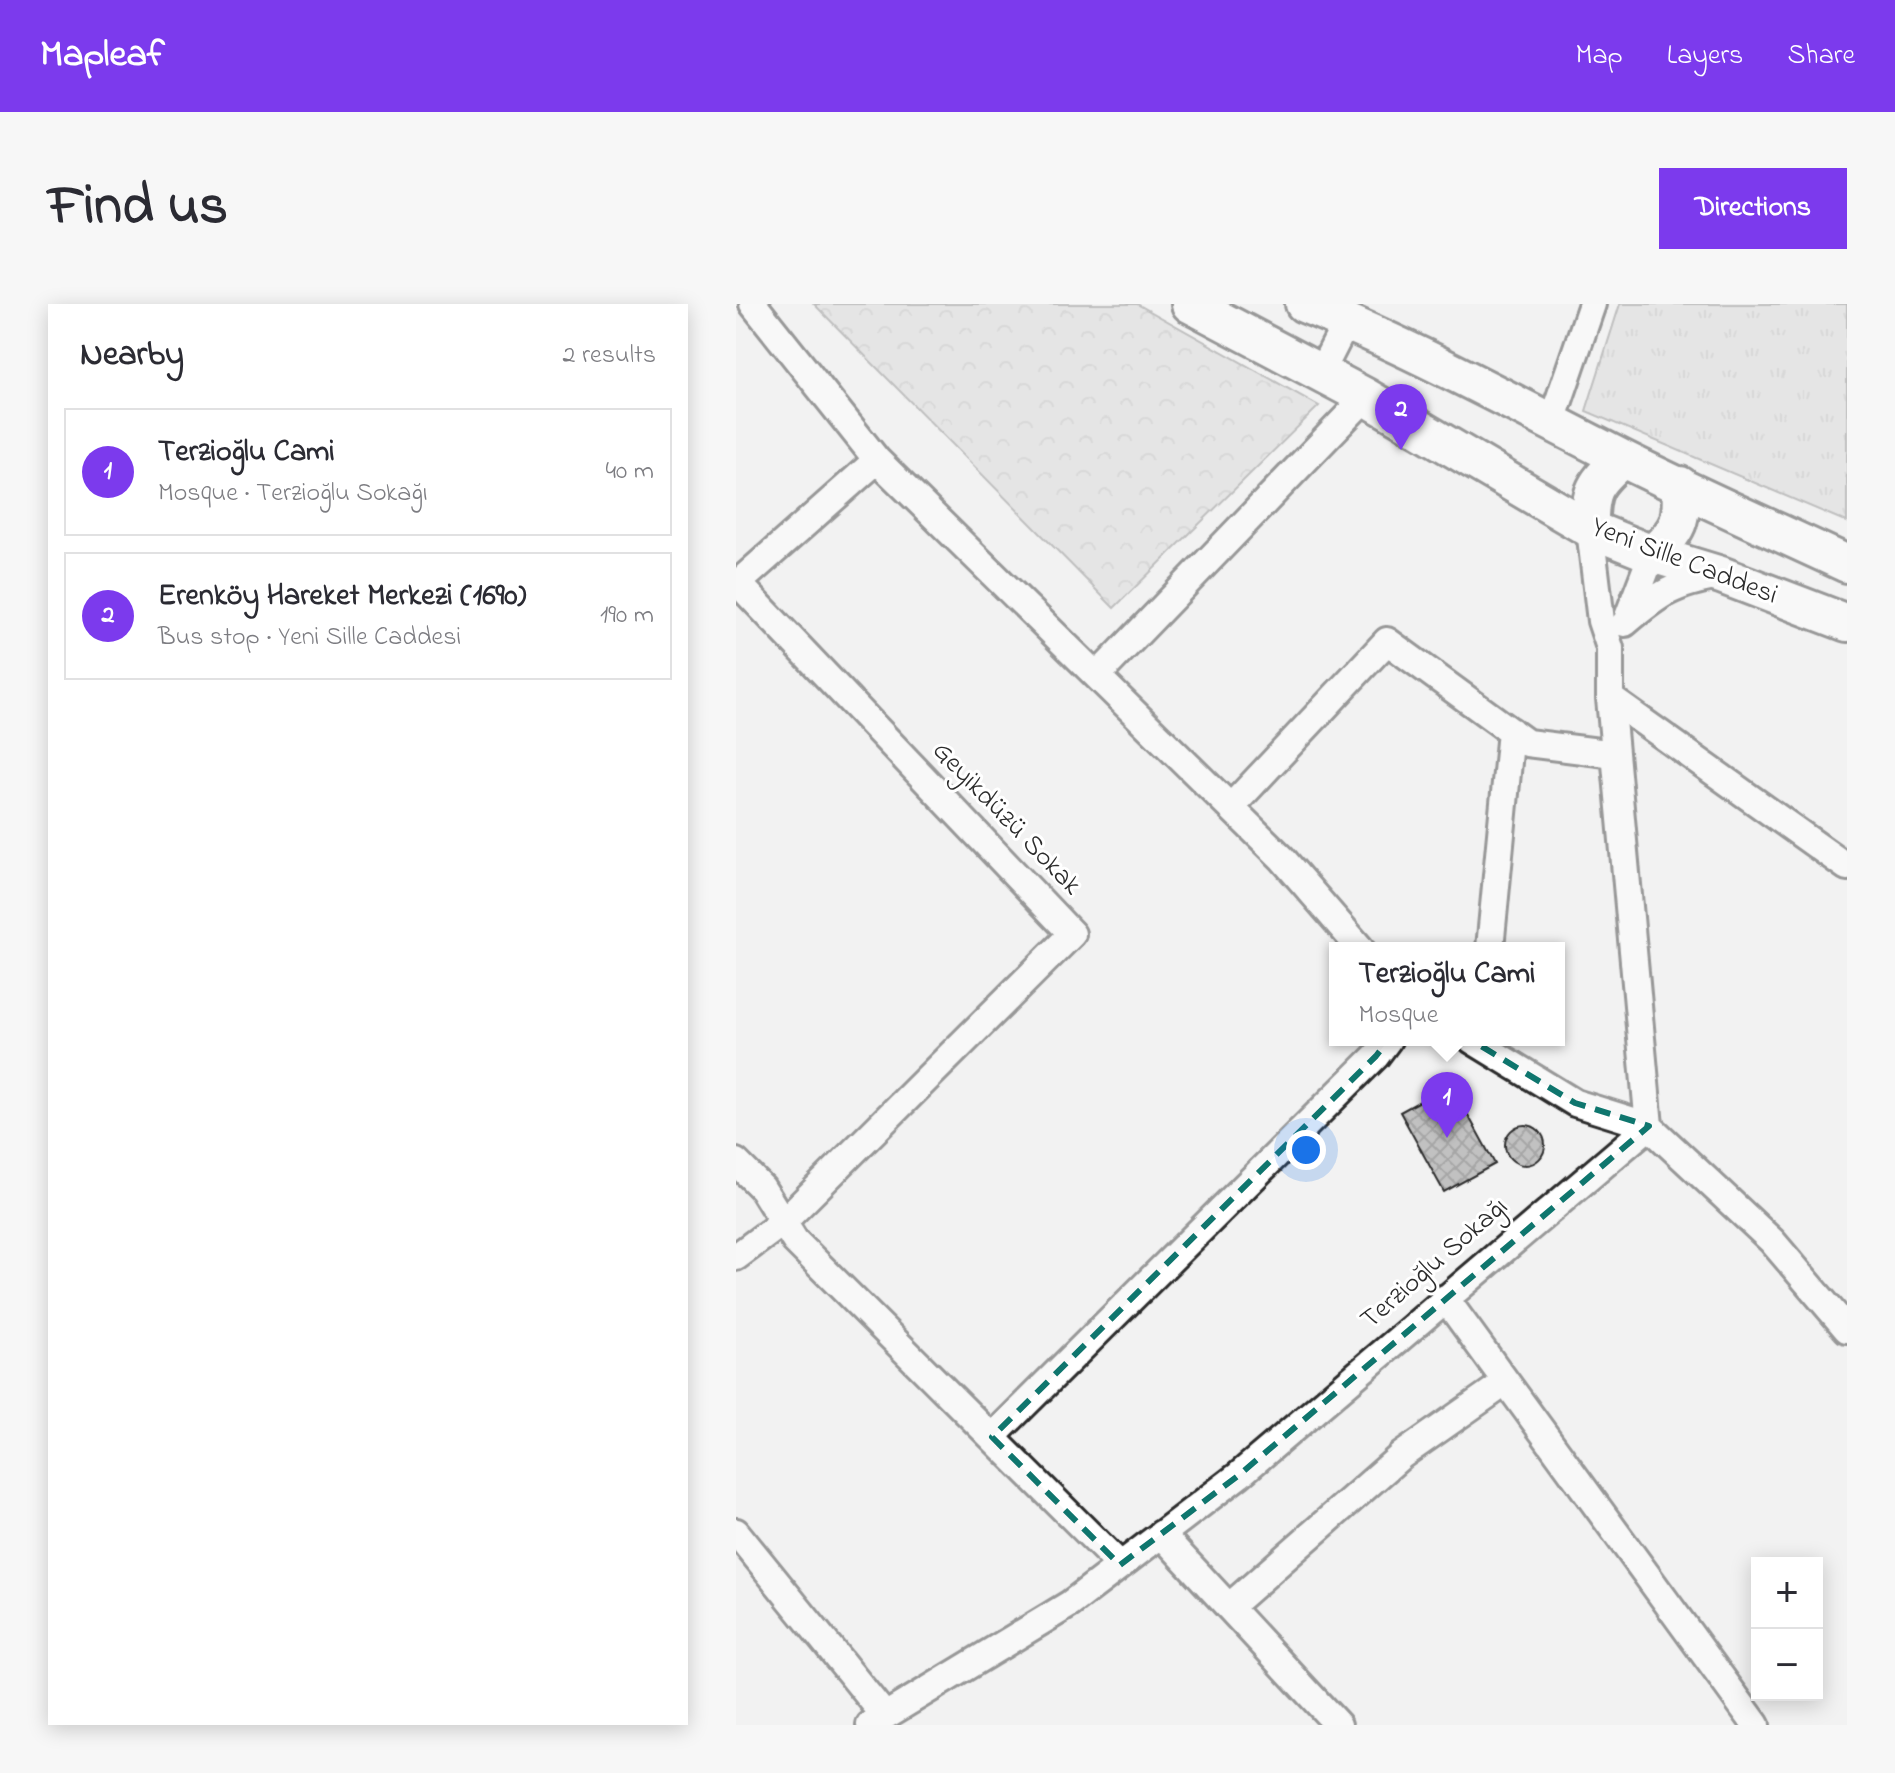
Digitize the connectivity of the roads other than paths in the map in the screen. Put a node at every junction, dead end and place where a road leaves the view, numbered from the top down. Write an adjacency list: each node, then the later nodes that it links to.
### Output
1 (753, 304): 10 (street)
2 (1190, 304): 6 (main road, Yeni Sille Caddesi)
3 (1304, 304): 5 (main road)
4 (1592, 304): 8 (street)
5 (1347, 321): 6 (street); 8 (main road)
6 (1320, 374): 7 (main road, Yeni Sille Caddesi)
7 (1366, 397): 12 (main road, Yeni Sille Caddesi); 20 (street)
8 (1552, 421): 9 (main road)
9 (1622, 459): 11 (main road); 12 (main road)
10 (877, 460): 16 (street); 20 (street)
11 (1680, 485): 13 (main road); 14 (main road)
12 (1590, 529): 13 (main road, Yeni Sille Caddesi); 19 (street)
13 (1652, 554): 15 (main road, Yeni Sille Caddesi); 17 (street)
14 (1847, 564)
15 (1721, 575): 17 (street); 18 (main road, Yeni Sille Caddesi)
16 (737, 584): 32 (street, Geyikdüzü Sokak)
17 (1625, 623): 19 (street)
18 (1847, 623)
19 (1610, 648): 21 (street)
20 (1097, 676): 24 (street)
21 (1610, 698): 23 (street); 25 (street)
22 (1511, 731): 23 (street); 24 (street); 27 (street)
23 (1615, 754): 30 (street)
24 (1231, 807): 26 (street)
25 (1847, 867)
26 (1355, 942)
27 (1491, 942)
28 (1384, 1046): 37 (street)
29 (1484, 1046): 30 (street)
30 (1649, 1126): 34 (street, Terzioğlu Sokağı); 35 (street)
31 (736, 1162): 32 (street)
32 (783, 1222): 33 (street, Geyikdüzü Sokak); 37 (street)
33 (736, 1257)
34 (1445, 1298): 36 (street); 39 (street, Terzioğlu Sokağı)
35 (1847, 1329)
36 (1506, 1382): 41 (street); 44 (street)
37 (992, 1437): 40 (street)
38 (736, 1532): 42 (street)
39 (1161, 1534): 40 (street, Terzioğlu Sokağı); 41 (street)
40 (1120, 1565): 42 (street, Terzioğlu Sokağı)
41 (1229, 1607): 43 (street)
42 (878, 1721)
43 (1338, 1725)
44 (1756, 1725)

